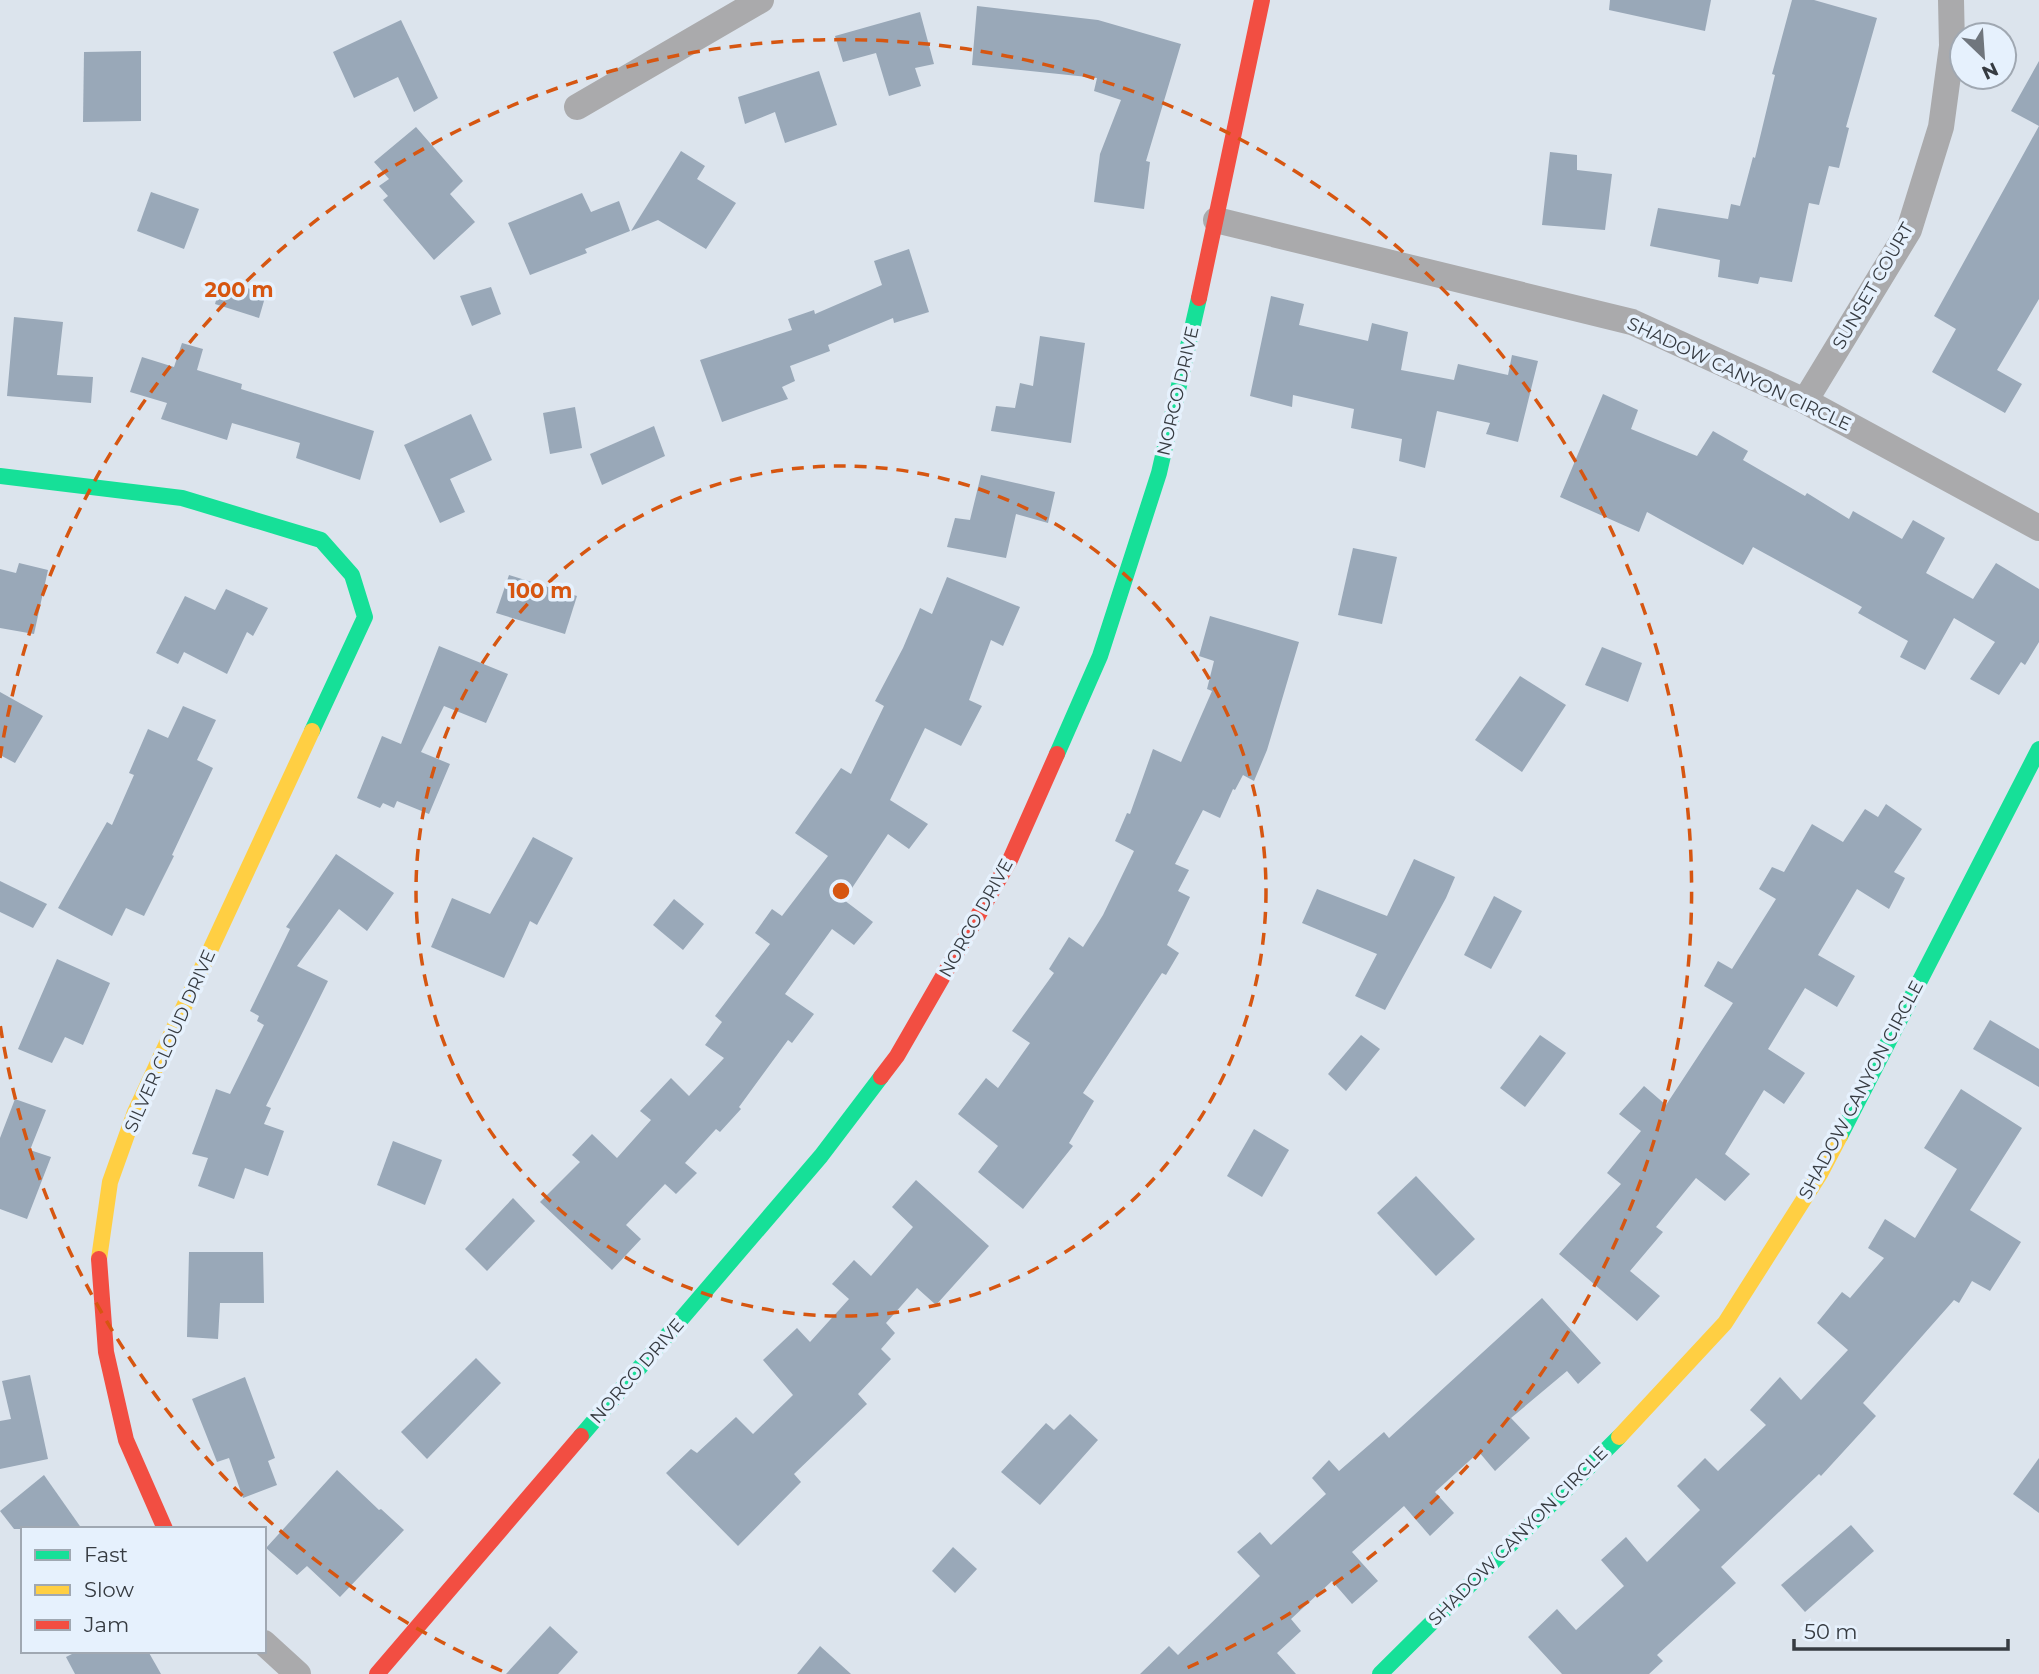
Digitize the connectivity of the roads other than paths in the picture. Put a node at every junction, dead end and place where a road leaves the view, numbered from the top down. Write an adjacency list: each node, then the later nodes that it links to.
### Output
1 (761, 0): 4 (street)
2 (1262, 0): 5 (street, NORCO DRIVE)
3 (1951, 0): 6 (street, SUNSET COURT)
4 (578, 107)
5 (1216, 220): 6 (street, SHADOW CANYON CIRCLE); 13 (street, NORCO DRIVE)
6 (1805, 401): 8 (street, SHADOW CANYON CIRCLE)
7 (0, 476): 10 (street, SILVER CLOUD DRIVE)
8 (2039, 528)
9 (2039, 750): 14 (street, SHADOW CANYON CIRCLE)
10 (164, 1527)
11 (266, 1645): 12 (street)
12 (298, 1674)
13 (377, 1674)
14 (1380, 1674)

